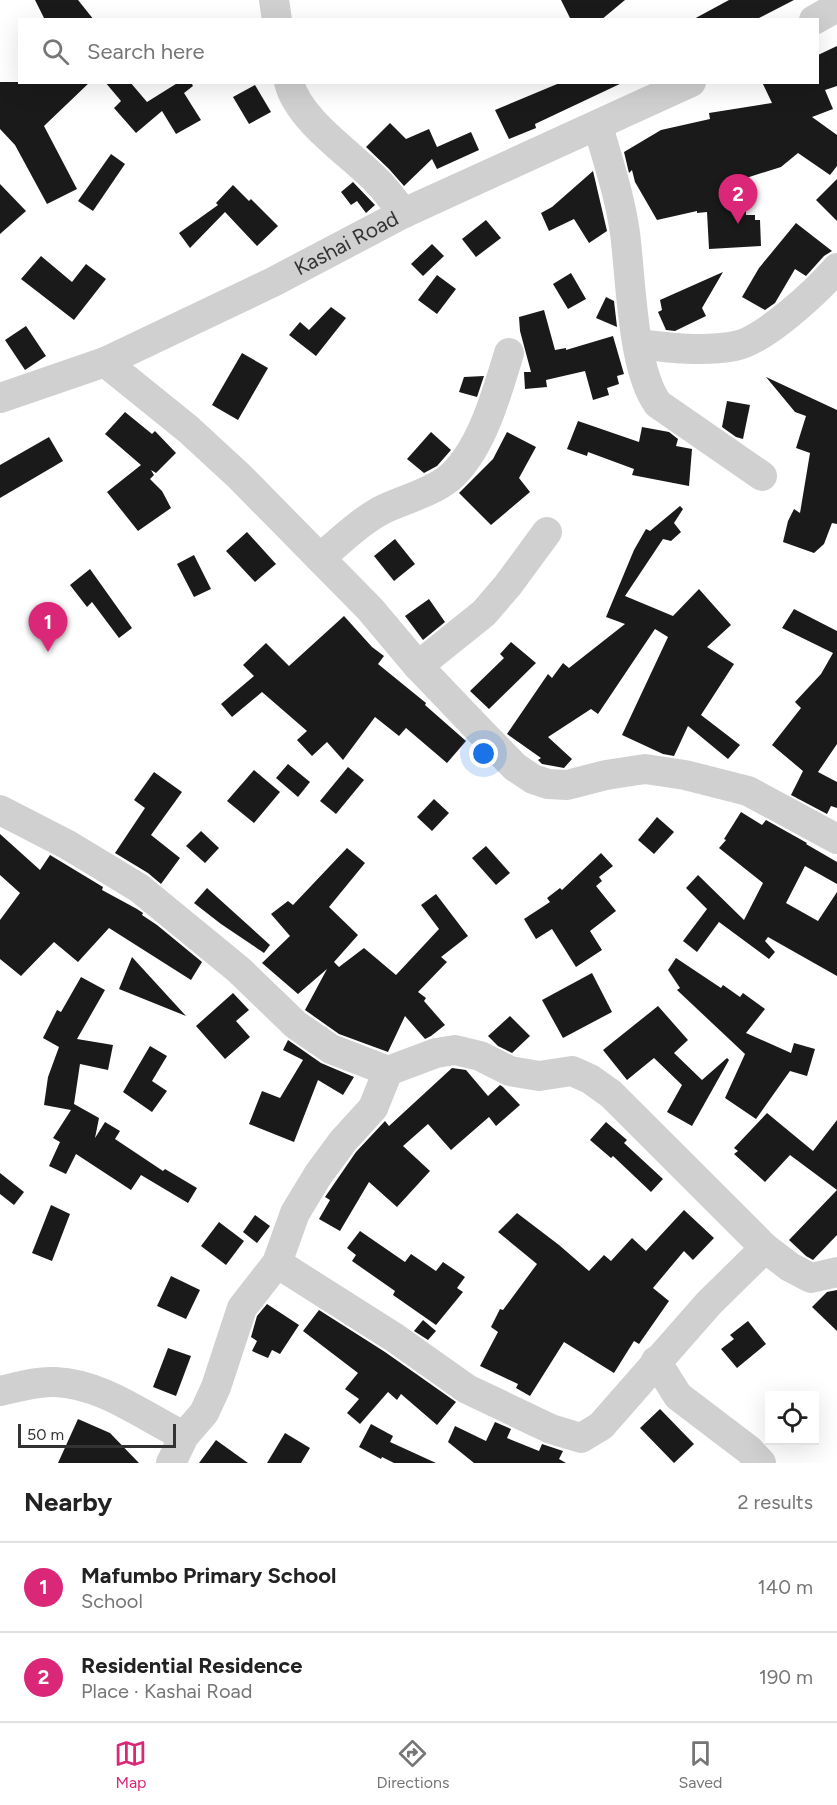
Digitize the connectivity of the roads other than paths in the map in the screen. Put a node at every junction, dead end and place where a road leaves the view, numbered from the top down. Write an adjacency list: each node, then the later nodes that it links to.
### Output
1 (274, 0): 3 (street)
2 (837, 8): 4 (street)
3 (277, 18)
4 (818, 18)
5 (290, 84): 8 (street)
6 (687, 84): 7 (street, Kashai Road)
7 (598, 126): 8 (street, Kashai Road); 10 (street)
8 (404, 213): 12 (street, Kashai Road)
9 (837, 268): 10 (street)
10 (639, 344): 14 (street)
11 (508, 353): 16 (street)
12 (105, 362): 13 (street, Kashai Road); 16 (street)
13 (0, 398)
14 (762, 476)
15 (547, 532): 17 (street)
16 (320, 558): 17 (street)
17 (418, 666): 19 (street)
18 (0, 810): 20 (street)
19 (837, 839)
20 (388, 1071): 21 (street); 22 (street)
21 (765, 1248): 23 (street); 24 (street)
22 (278, 1263): 24 (street); 26 (street)
23 (837, 1272)
24 (656, 1361): 28 (street)
25 (0, 1391): 26 (street)
26 (184, 1436): 27 (street)
27 (171, 1463)
28 (761, 1463)

